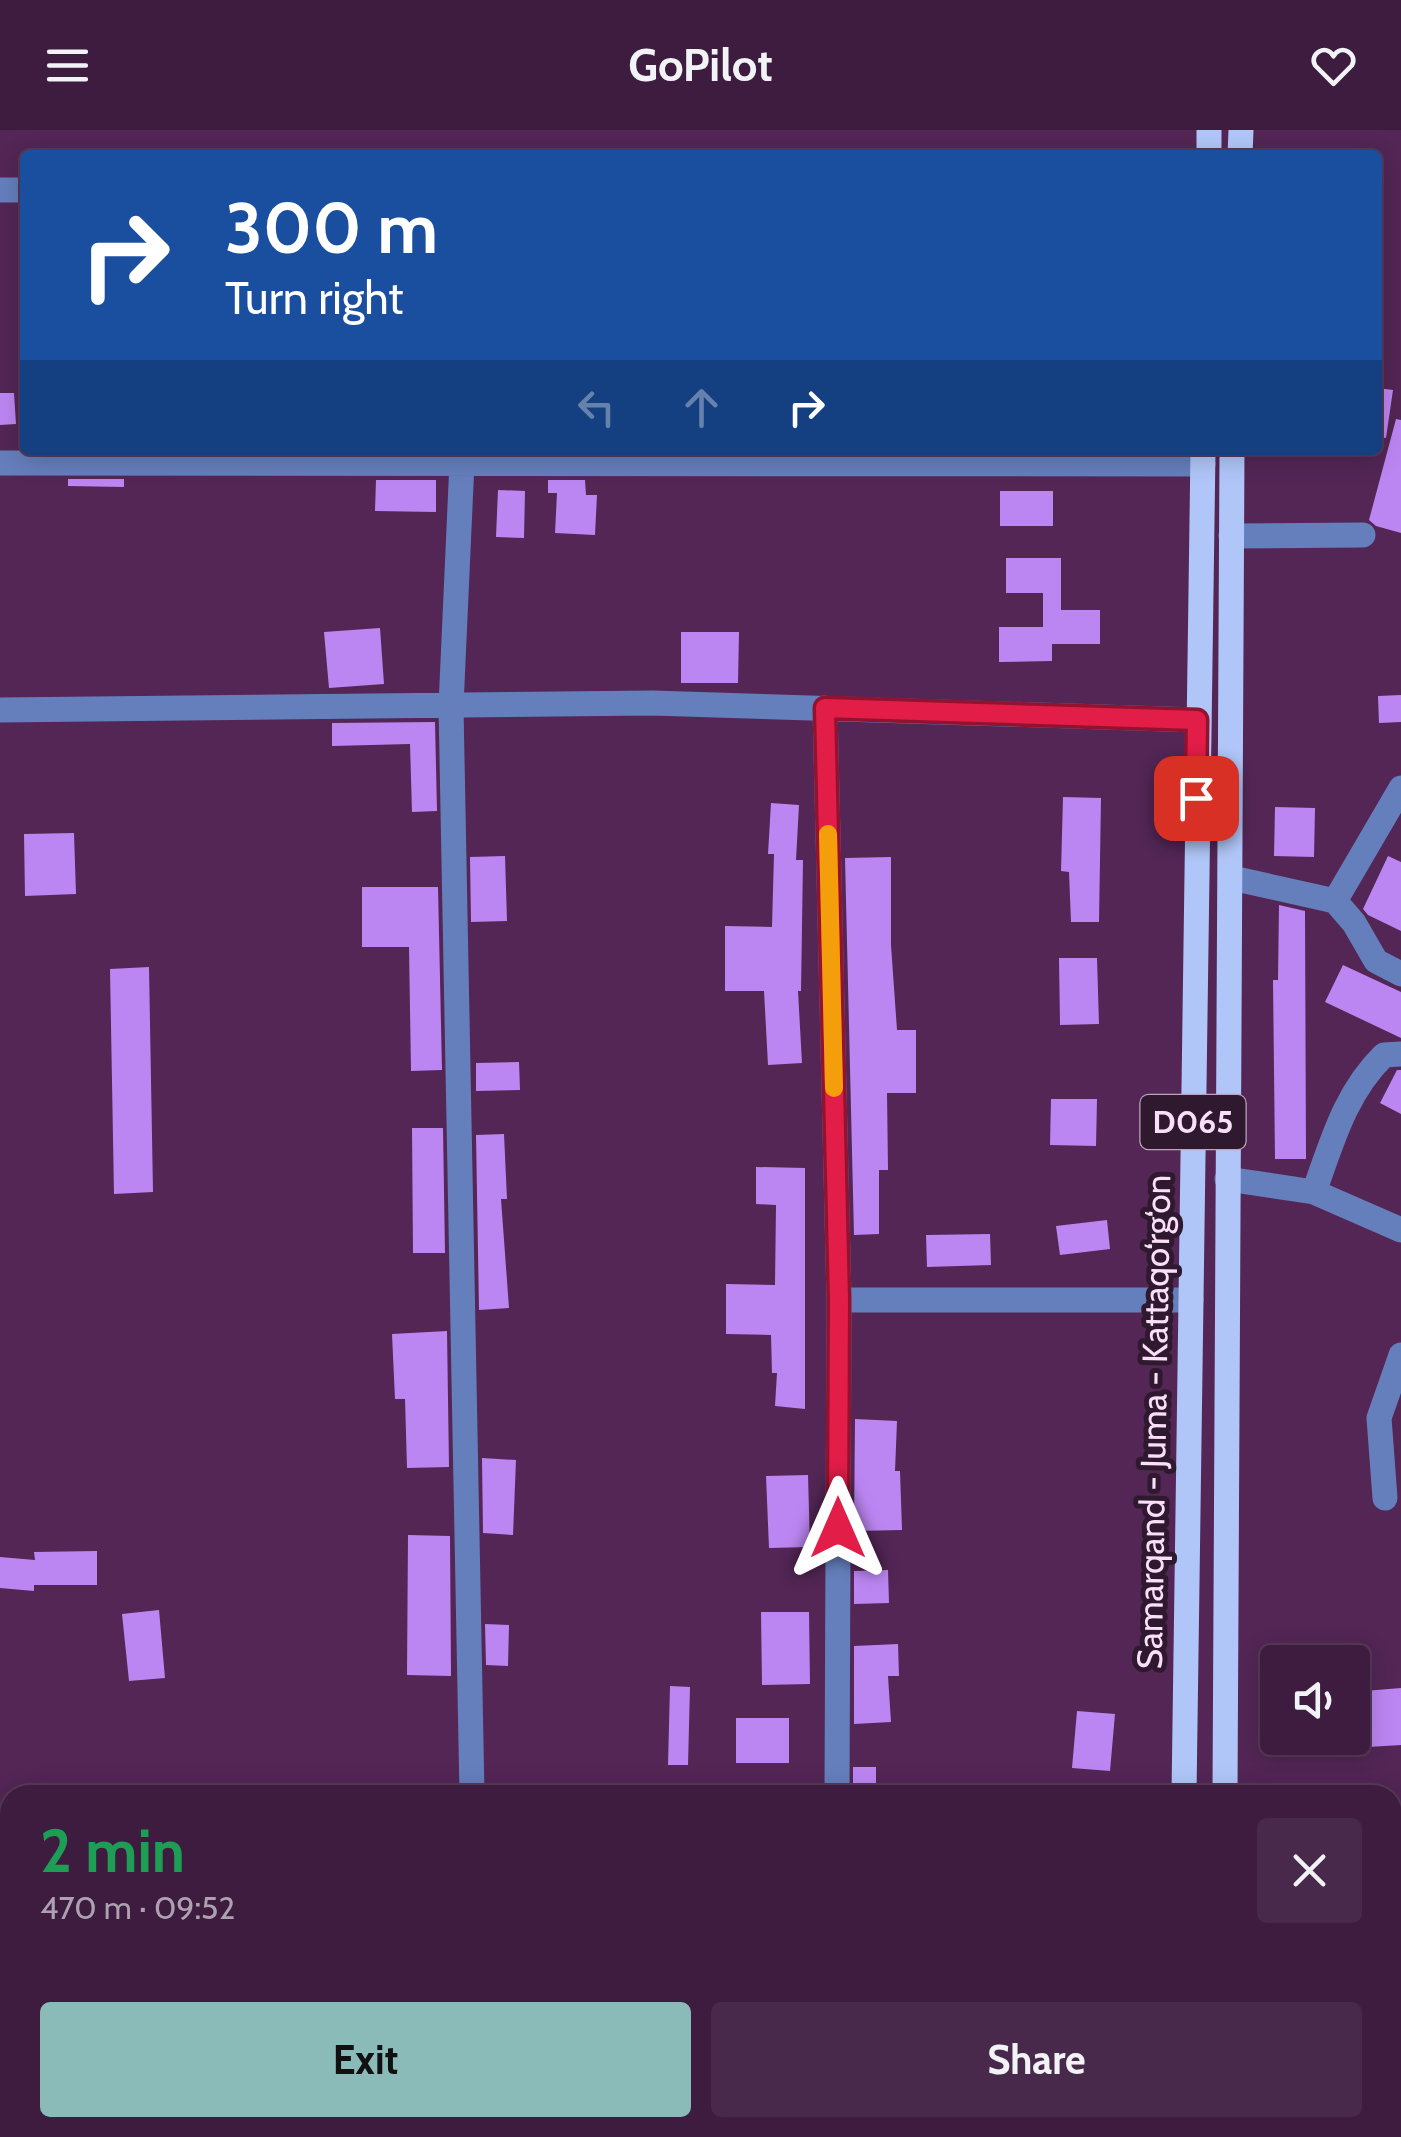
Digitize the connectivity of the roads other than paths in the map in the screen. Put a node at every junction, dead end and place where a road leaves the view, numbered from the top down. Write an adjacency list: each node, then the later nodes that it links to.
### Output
1 (1232, 455): 7 (main road, Samarqand - Juma - Kattaqo‘rg‘on / D065)
2 (954, 457): 3 (street); 4 (street)
3 (1203, 457): 11 (main road, Samarqand - Juma - Kattaqo‘rg‘on / D065)
4 (462, 462): 5 (street); 8 (street)
5 (0, 463)
6 (1362, 535): 7 (street)
7 (1231, 536): 13 (main road, Samarqand - Juma - Kattaqo‘rg‘on / D065)
8 (451, 706): 9 (street); 10 (street); 24 (street)
9 (825, 708): 11 (street); 20 (street)
10 (0, 710)
11 (1197, 720): 21 (main road, Samarqand - Juma - Kattaqo‘rg‘on / D065)
12 (1401, 788): 14 (street)
13 (1232, 878): 14 (street); 17 (main road, Samarqand - Juma - Kattaqo‘rg‘on / D065)
14 (1336, 901): 15 (street)
15 (1401, 974)
16 (1401, 1054): 18 (street)
17 (1228, 1179): 18 (street); 27 (main road, Samarqand - Juma - Kattaqo‘rg‘on / D065)
18 (1314, 1192): 19 (street)
19 (1401, 1230)
20 (839, 1300): 21 (street); 25 (street)
21 (1190, 1300): 26 (main road, Samarqand - Juma - Kattaqo‘rg‘on / D065)
22 (1401, 1355): 23 (street)
23 (1386, 1498)
24 (472, 1785)
25 (837, 1785)
26 (1184, 1785)
27 (1225, 1785)

